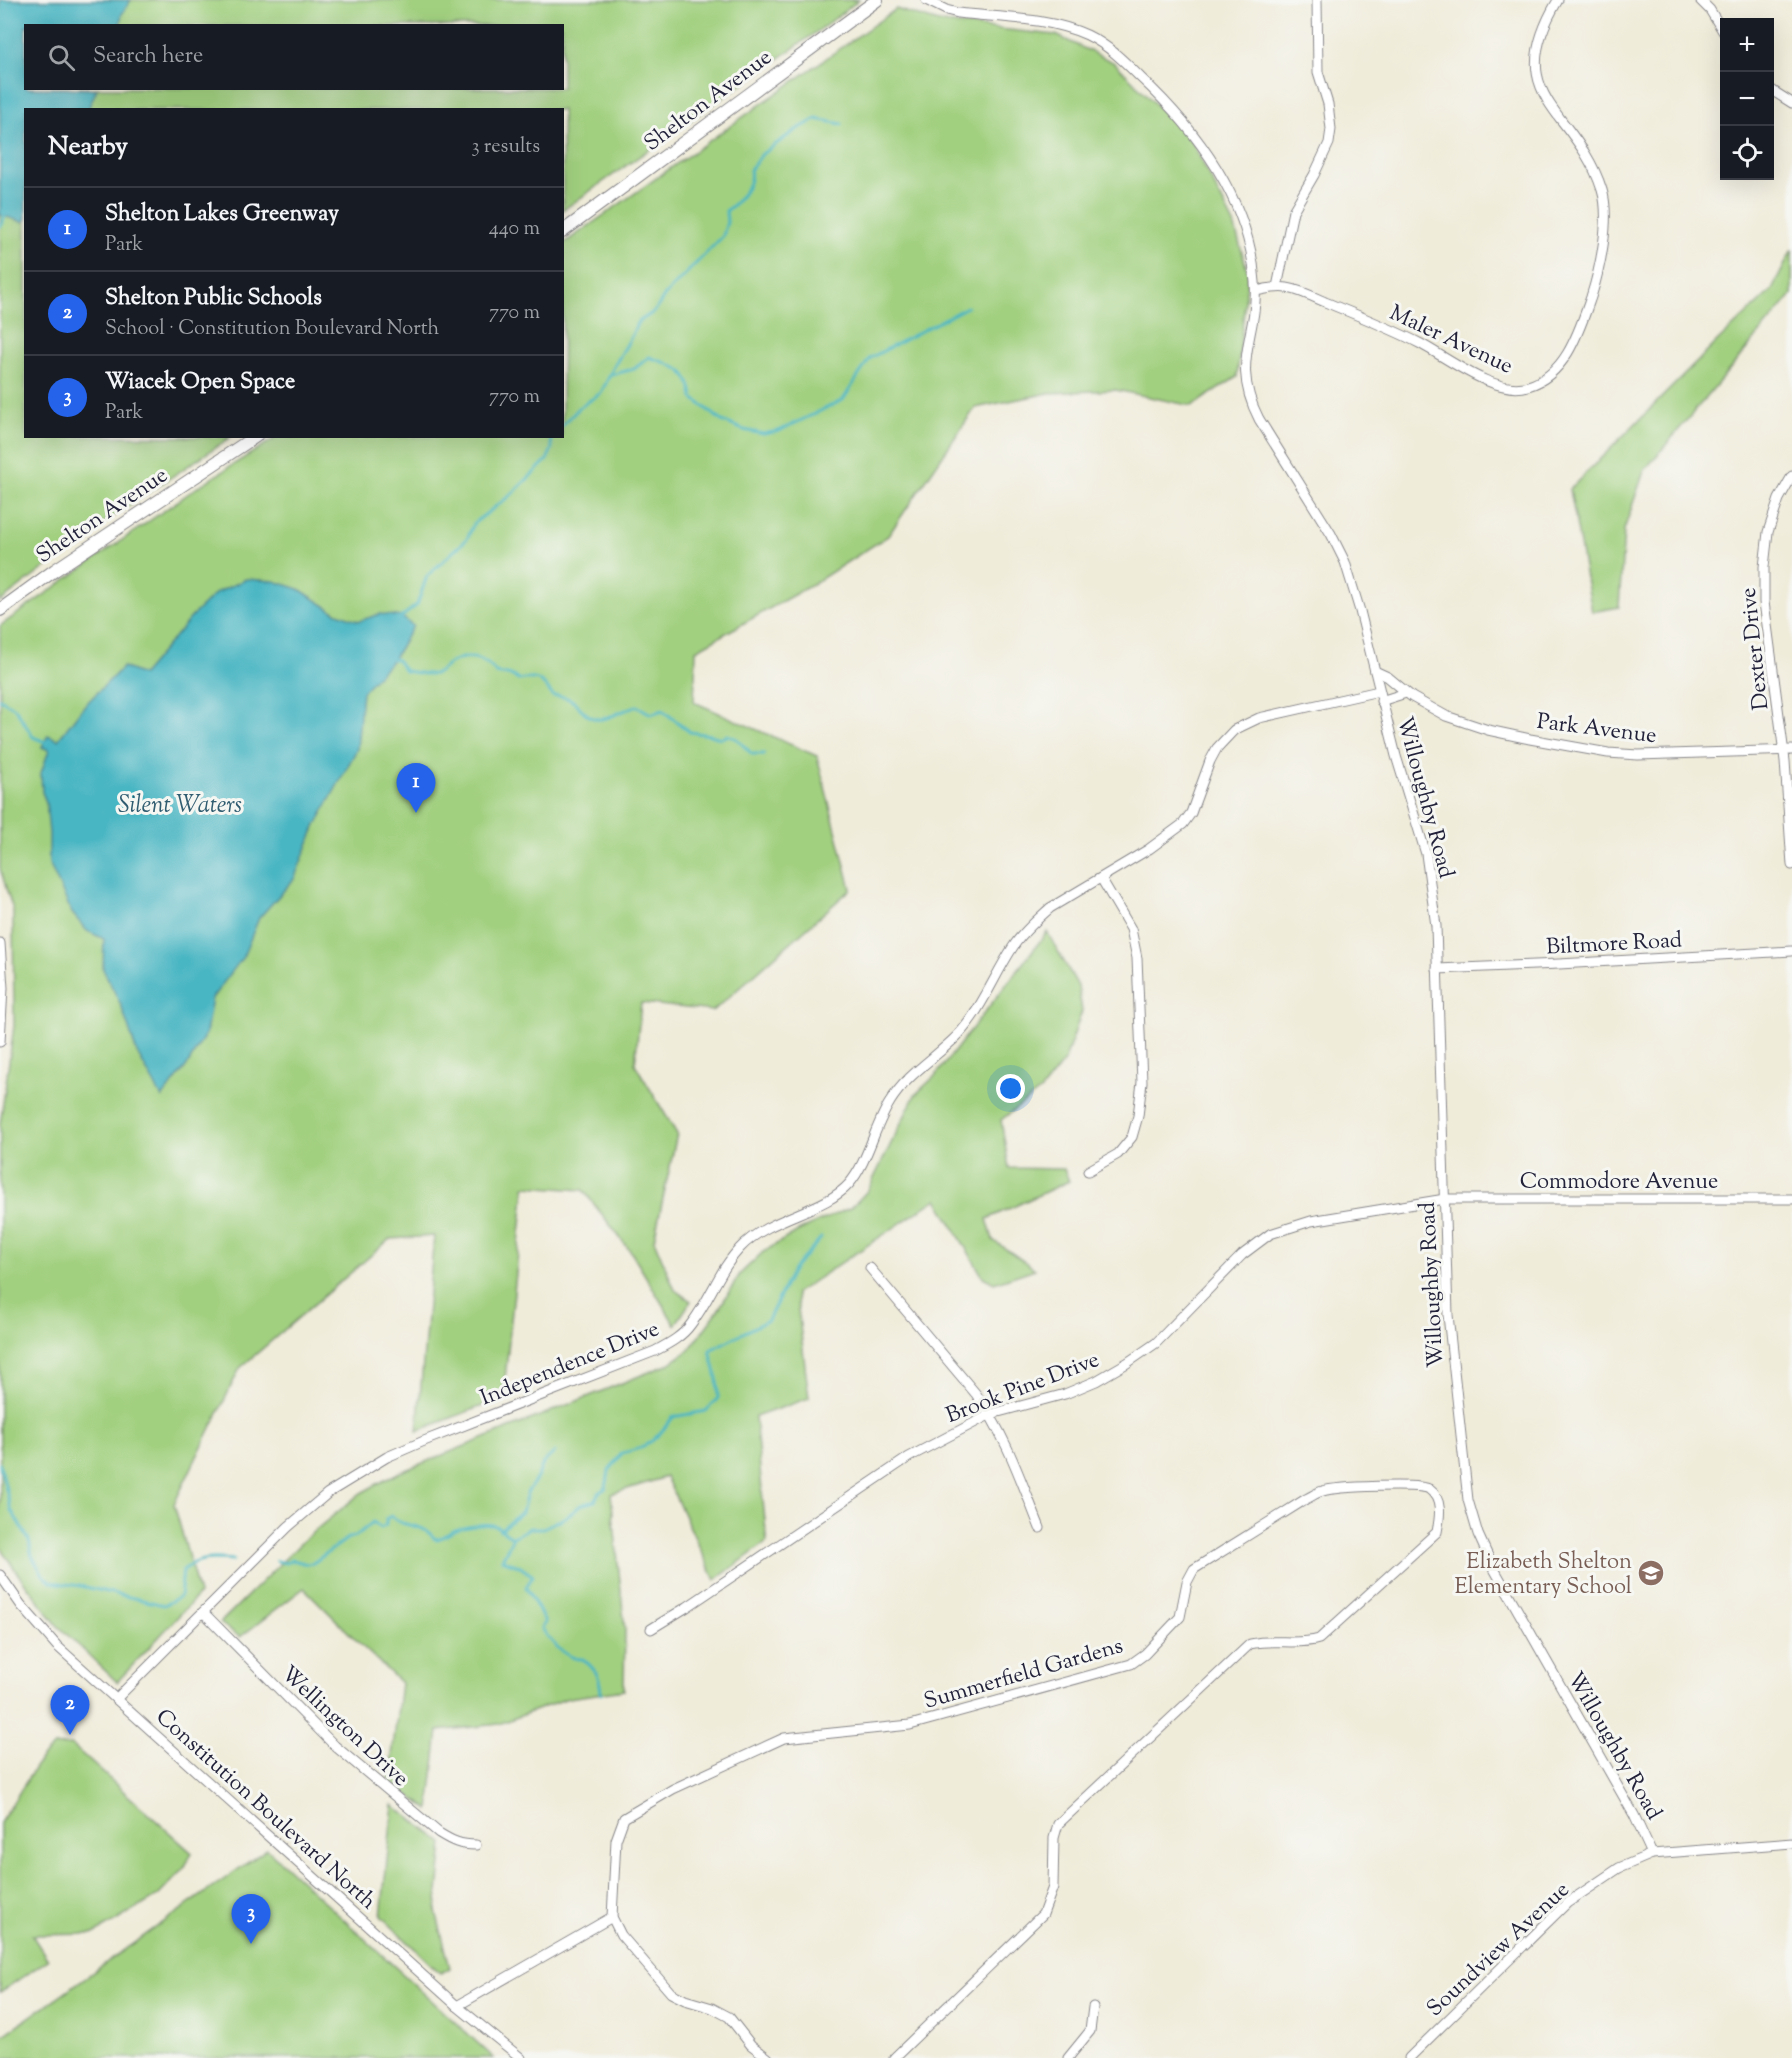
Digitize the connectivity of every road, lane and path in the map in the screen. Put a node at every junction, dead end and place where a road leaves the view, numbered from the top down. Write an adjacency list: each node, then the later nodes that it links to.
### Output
1 (877, 0): 9 (main road, Shelton Avenue)
2 (926, 0): 11 (street, Willoughby Road)
3 (1317, 0): 10 (street)
4 (1558, 0): 10 (street, Maler Avenue)
5 (1700, 0): 6 (street)
6 (1720, 25)
7 (1774, 92): 8 (street)
8 (1792, 103)
9 (564, 231)
10 (1277, 287): 11 (street, Maler Avenue)
11 (1256, 291): 15 (street, Willoughby Road)
12 (253, 438): 14 (main road, Shelton Avenue)
13 (1792, 476): 18 (street, Dexter Drive)
14 (0, 610)
15 (1375, 671): 16 (street, Park Avenue); 17 (street, Willoughby Road)
16 (1406, 693): 17 (street); 18 (street, Park Avenue)
17 (1380, 696): 20 (street, Independence Drive); 23 (street, Willoughby Road)
18 (1788, 750): 19 (street, Dexter Drive)
19 (1792, 865)
20 (1101, 878): 25 (street); 32 (street, Independence Drive)
21 (0, 943): 24 (street)
22 (1792, 951): 23 (street, Biltmore Road)
23 (1437, 969): 26 (street, Willoughby Road)
24 (0, 1042)
25 (1088, 1171)
26 (1445, 1199): 27 (street, Commodore Avenue); 29 (street, Brook Pine Drive); 37 (street, Willoughby Road)
27 (1792, 1199)
28 (870, 1268): 29 (street)
29 (991, 1414): 30 (street); 33 (street, Brook Pine Drive)
30 (1040, 1528)
31 (0, 1575): 34 (street, Constitution Boulevard North)
32 (202, 1612): 34 (street, Independence Drive); 36 (street, Wellington Drive)
33 (651, 1629)
34 (116, 1699): 39 (street, Constitution Boulevard North)
35 (1792, 1843): 37 (street, Soundview Avenue)
36 (476, 1845)
37 (1652, 1854): 45 (street, Soundview Avenue)
38 (612, 1917): 39 (street); 42 (street); 43 (street, Summerfield Gardens)
39 (457, 2006): 41 (street, Constitution Boulevard North)
40 (1094, 2007): 44 (street)
41 (521, 2058)
42 (768, 2058)
43 (894, 2058)
44 (1068, 2058)
45 (1409, 2058)

